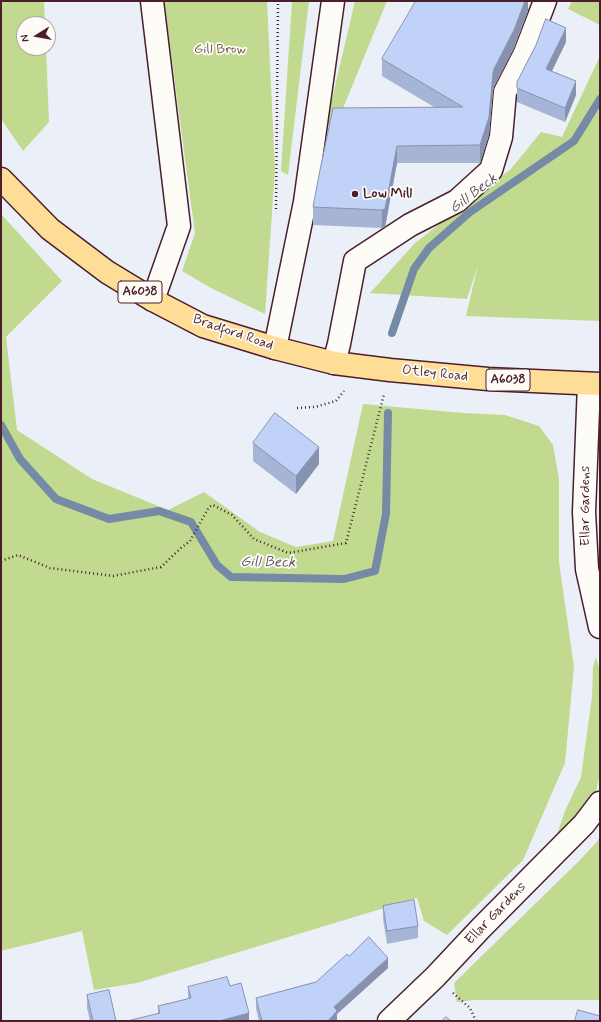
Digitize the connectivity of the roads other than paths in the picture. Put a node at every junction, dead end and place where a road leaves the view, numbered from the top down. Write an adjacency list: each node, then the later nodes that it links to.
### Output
1 (152, 1): 5 (street)
2 (333, 1): 6 (street)
3 (545, 1): 7 (street)
4 (1, 179): 5 (main road, Bradford Road / A6038)
5 (153, 300): 6 (main road, Bradford Road / A6038)
6 (276, 348): 7 (main road, Bradford Road / A6038)
7 (334, 363): 8 (main road, Bradford Road / A6038)
8 (390, 370): 9 (main road, Otley Road / A6038)
9 (595, 384): 10 (street, Ellar Gardens)
10 (597, 599): 11 (street, Ellar Gardens)
11 (600, 627)
12 (600, 804): 13 (street, Ellar Gardens)
13 (389, 1021)

